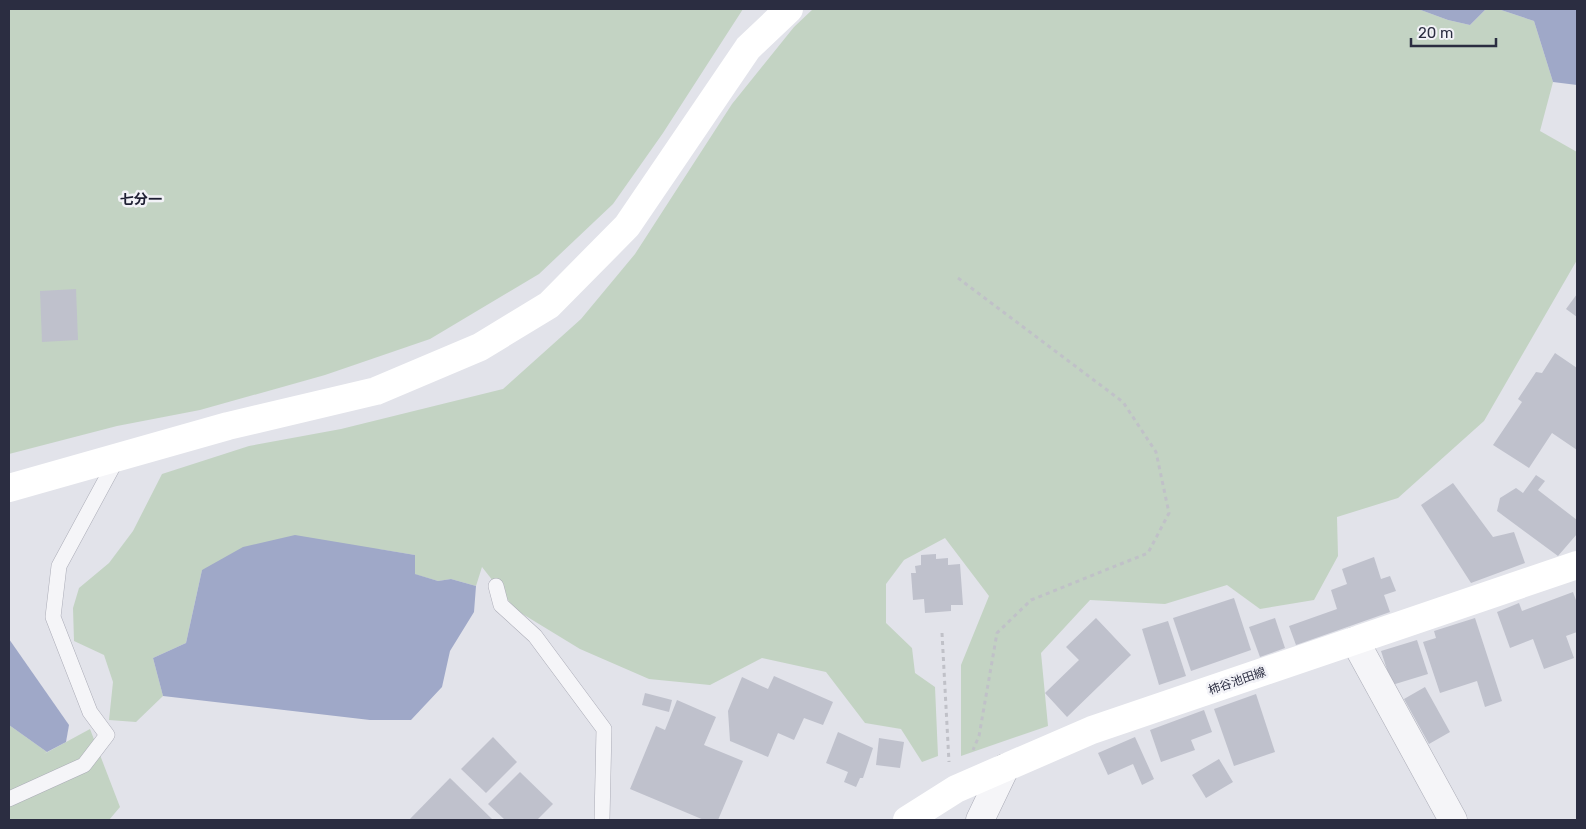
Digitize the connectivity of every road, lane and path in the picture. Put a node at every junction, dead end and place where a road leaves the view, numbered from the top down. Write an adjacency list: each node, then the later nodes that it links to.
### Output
1 (789, 9): 3 (street)
2 (958, 278): 10 (path)
3 (118, 457): 4 (street); 11 (lane)
4 (9, 488)
5 (1577, 565): 8 (street, 柿谷池田線)
6 (496, 586): 12 (lane)
7 (942, 633): 10 (path)
8 (1355, 641): 9 (street, 柿谷池田線); 15 (street)
9 (1005, 768): 10 (street, 柿谷池田線); 14 (street)
10 (953, 791): 13 (street, 柿谷池田線)
11 (9, 799)
12 (602, 820)
13 (907, 820)
14 (980, 820)
15 (1453, 820)

